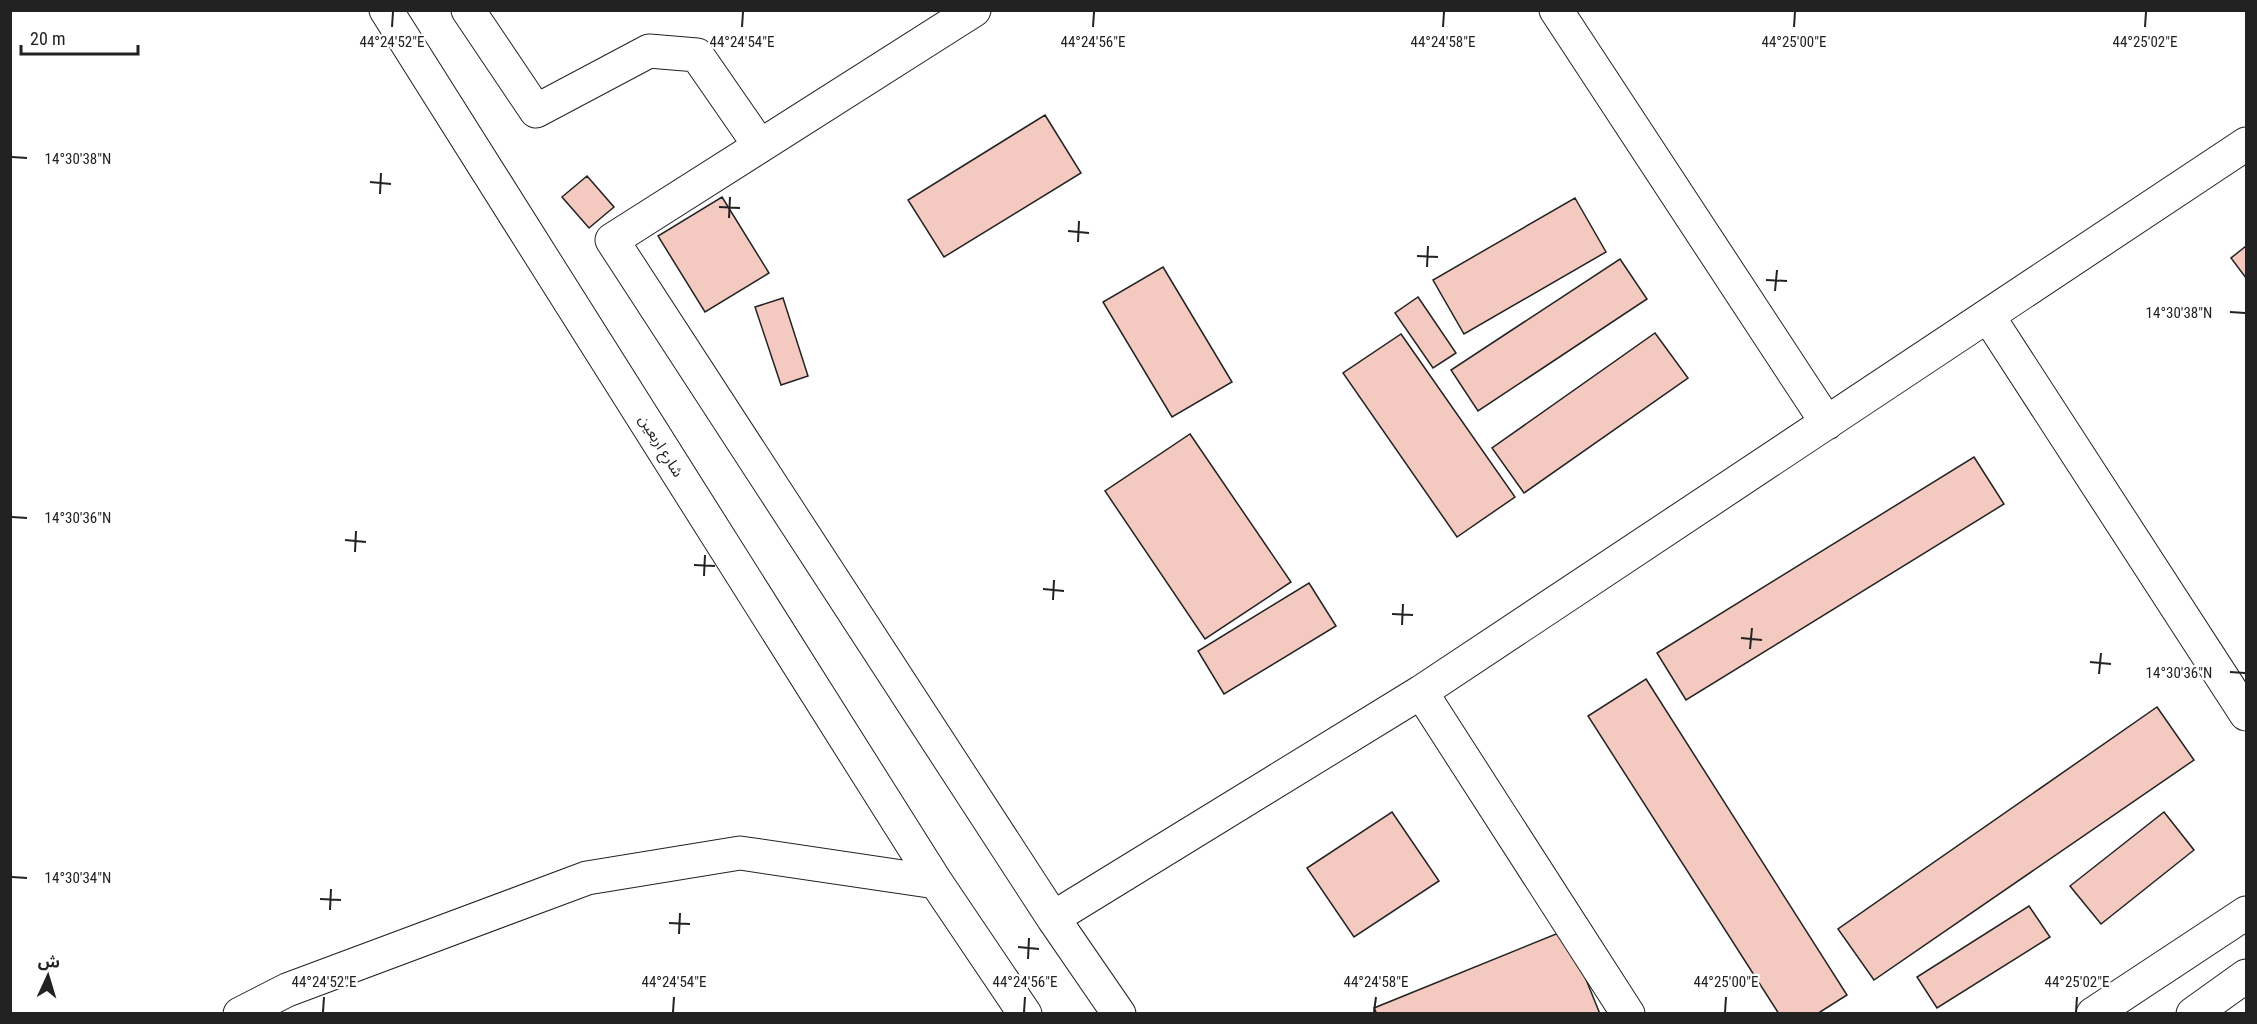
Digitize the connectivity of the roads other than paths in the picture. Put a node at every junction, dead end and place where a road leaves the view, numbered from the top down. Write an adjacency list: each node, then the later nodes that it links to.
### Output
1 (386, 10): 11 (street, شارع اربعين)
2 (468, 10): 6 (street)
3 (974, 10): 6 (street)
4 (1556, 10): 8 (street)
5 (2247, 144): 7 (street)
6 (760, 147): 13 (street)
7 (1988, 316): 8 (street); 10 (street)
8 (1827, 423): 9 (street)
9 (1421, 692): 13 (street); 18 (street)
10 (2247, 714)
11 (936, 882): 15 (street); 16 (street, شارع اربعين)
12 (2247, 913): 19 (street)
13 (1053, 918): 17 (street)
14 (2247, 976): 20 (street)
15 (240, 1014)
16 (1025, 1014)
17 (1119, 1014)
18 (1628, 1014)
19 (2093, 1014)
20 (2193, 1014)

